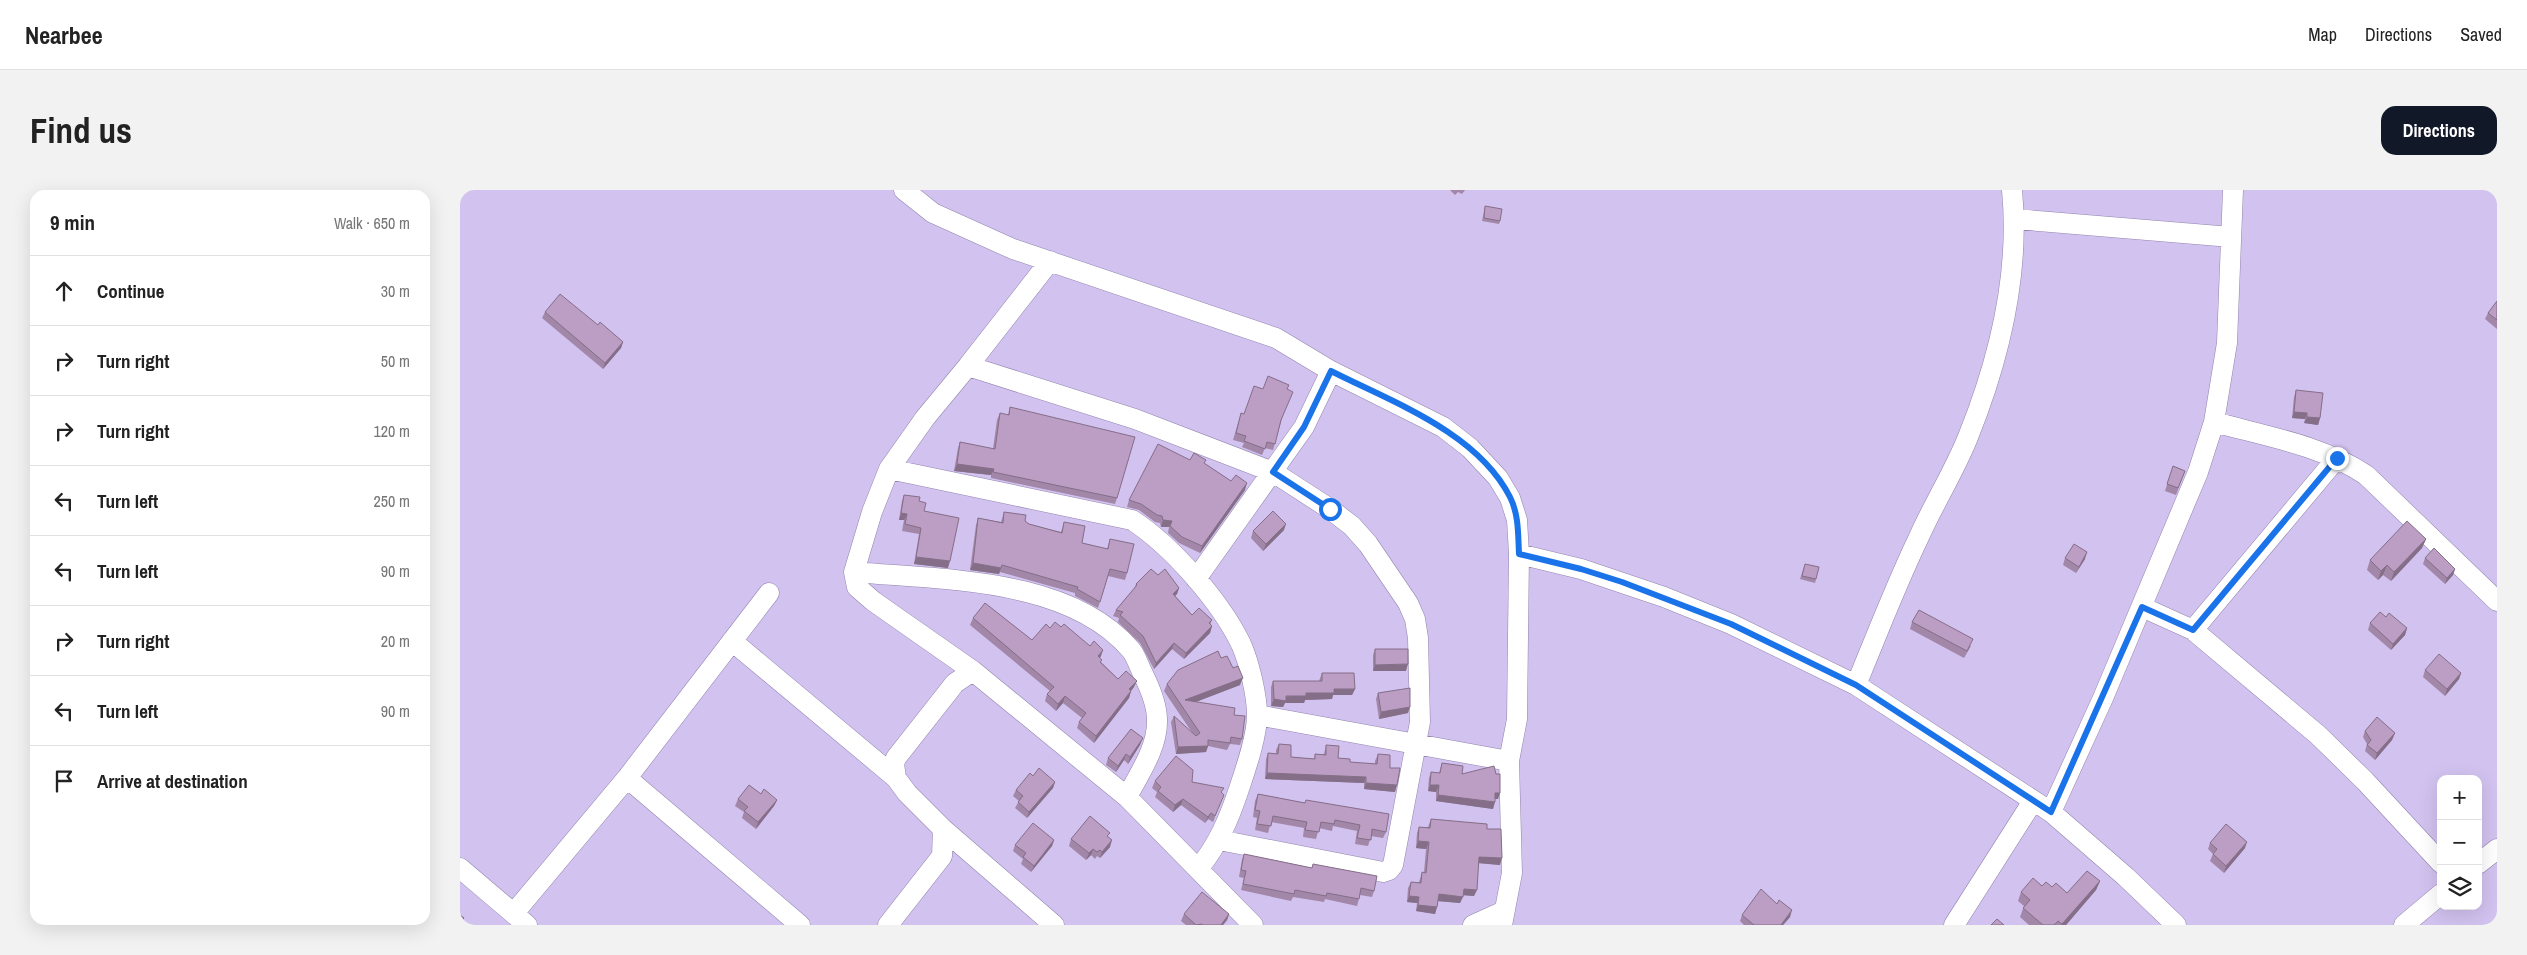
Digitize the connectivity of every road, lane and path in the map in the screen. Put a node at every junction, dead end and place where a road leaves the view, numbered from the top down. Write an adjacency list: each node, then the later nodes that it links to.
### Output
1 (904, 190): 6 (street)
2 (2012, 190): 4 (street)
3 (2233, 190): 5 (street)
4 (2015, 219): 5 (street); 22 (street)
5 (2232, 237): 9 (street)
6 (1050, 261): 7 (street); 8 (street)
7 (968, 366): 11 (street); 12 (street)
8 (1331, 371): 12 (street); 13 (street)
9 (2214, 422): 10 (street); 18 (street)
10 (2337, 458): 17 (street); 19 (street)
11 (889, 470): 14 (street); 15 (street)
12 (1273, 472): 15 (street); 24 (street)
13 (1519, 554): 22 (street); 25 (street)
14 (854, 572): 21 (street); 28 (street)
15 (1196, 579): 23 (street)
16 (769, 592): 20 (street)
17 (2497, 601)
18 (2142, 607): 19 (street); 30 (street)
19 (2193, 630): 34 (street)
20 (732, 641): 26 (street); 27 (street)
21 (973, 672): 27 (street); 28 (street)
22 (1856, 685): 29 (street)
23 (1257, 715): 24 (street); 32 (street)
24 (1417, 746): 25 (street); 32 (street)
25 (1509, 761): 39 (street)
26 (627, 778): 40 (street); 41 (street)
27 (896, 778): 31 (street)
28 (1127, 797): 37 (street)
29 (2033, 801): 30 (street); 46 (street)
30 (2051, 812): 47 (street)
31 (943, 829): 42 (street); 43 (street)
32 (1220, 840): 37 (street)
33 (2497, 849): 35 (street)
34 (2437, 859)
35 (2482, 861)
36 (460, 868): 40 (street)
37 (1198, 869): 44 (street)
38 (2437, 897): 48 (street)
39 (1503, 918): 45 (street)
40 (521, 919)
41 (800, 925)
42 (888, 925)
43 (1054, 925)
44 (1253, 925)
45 (1473, 925)
46 (1954, 925)
47 (2176, 925)
48 (2404, 925)

